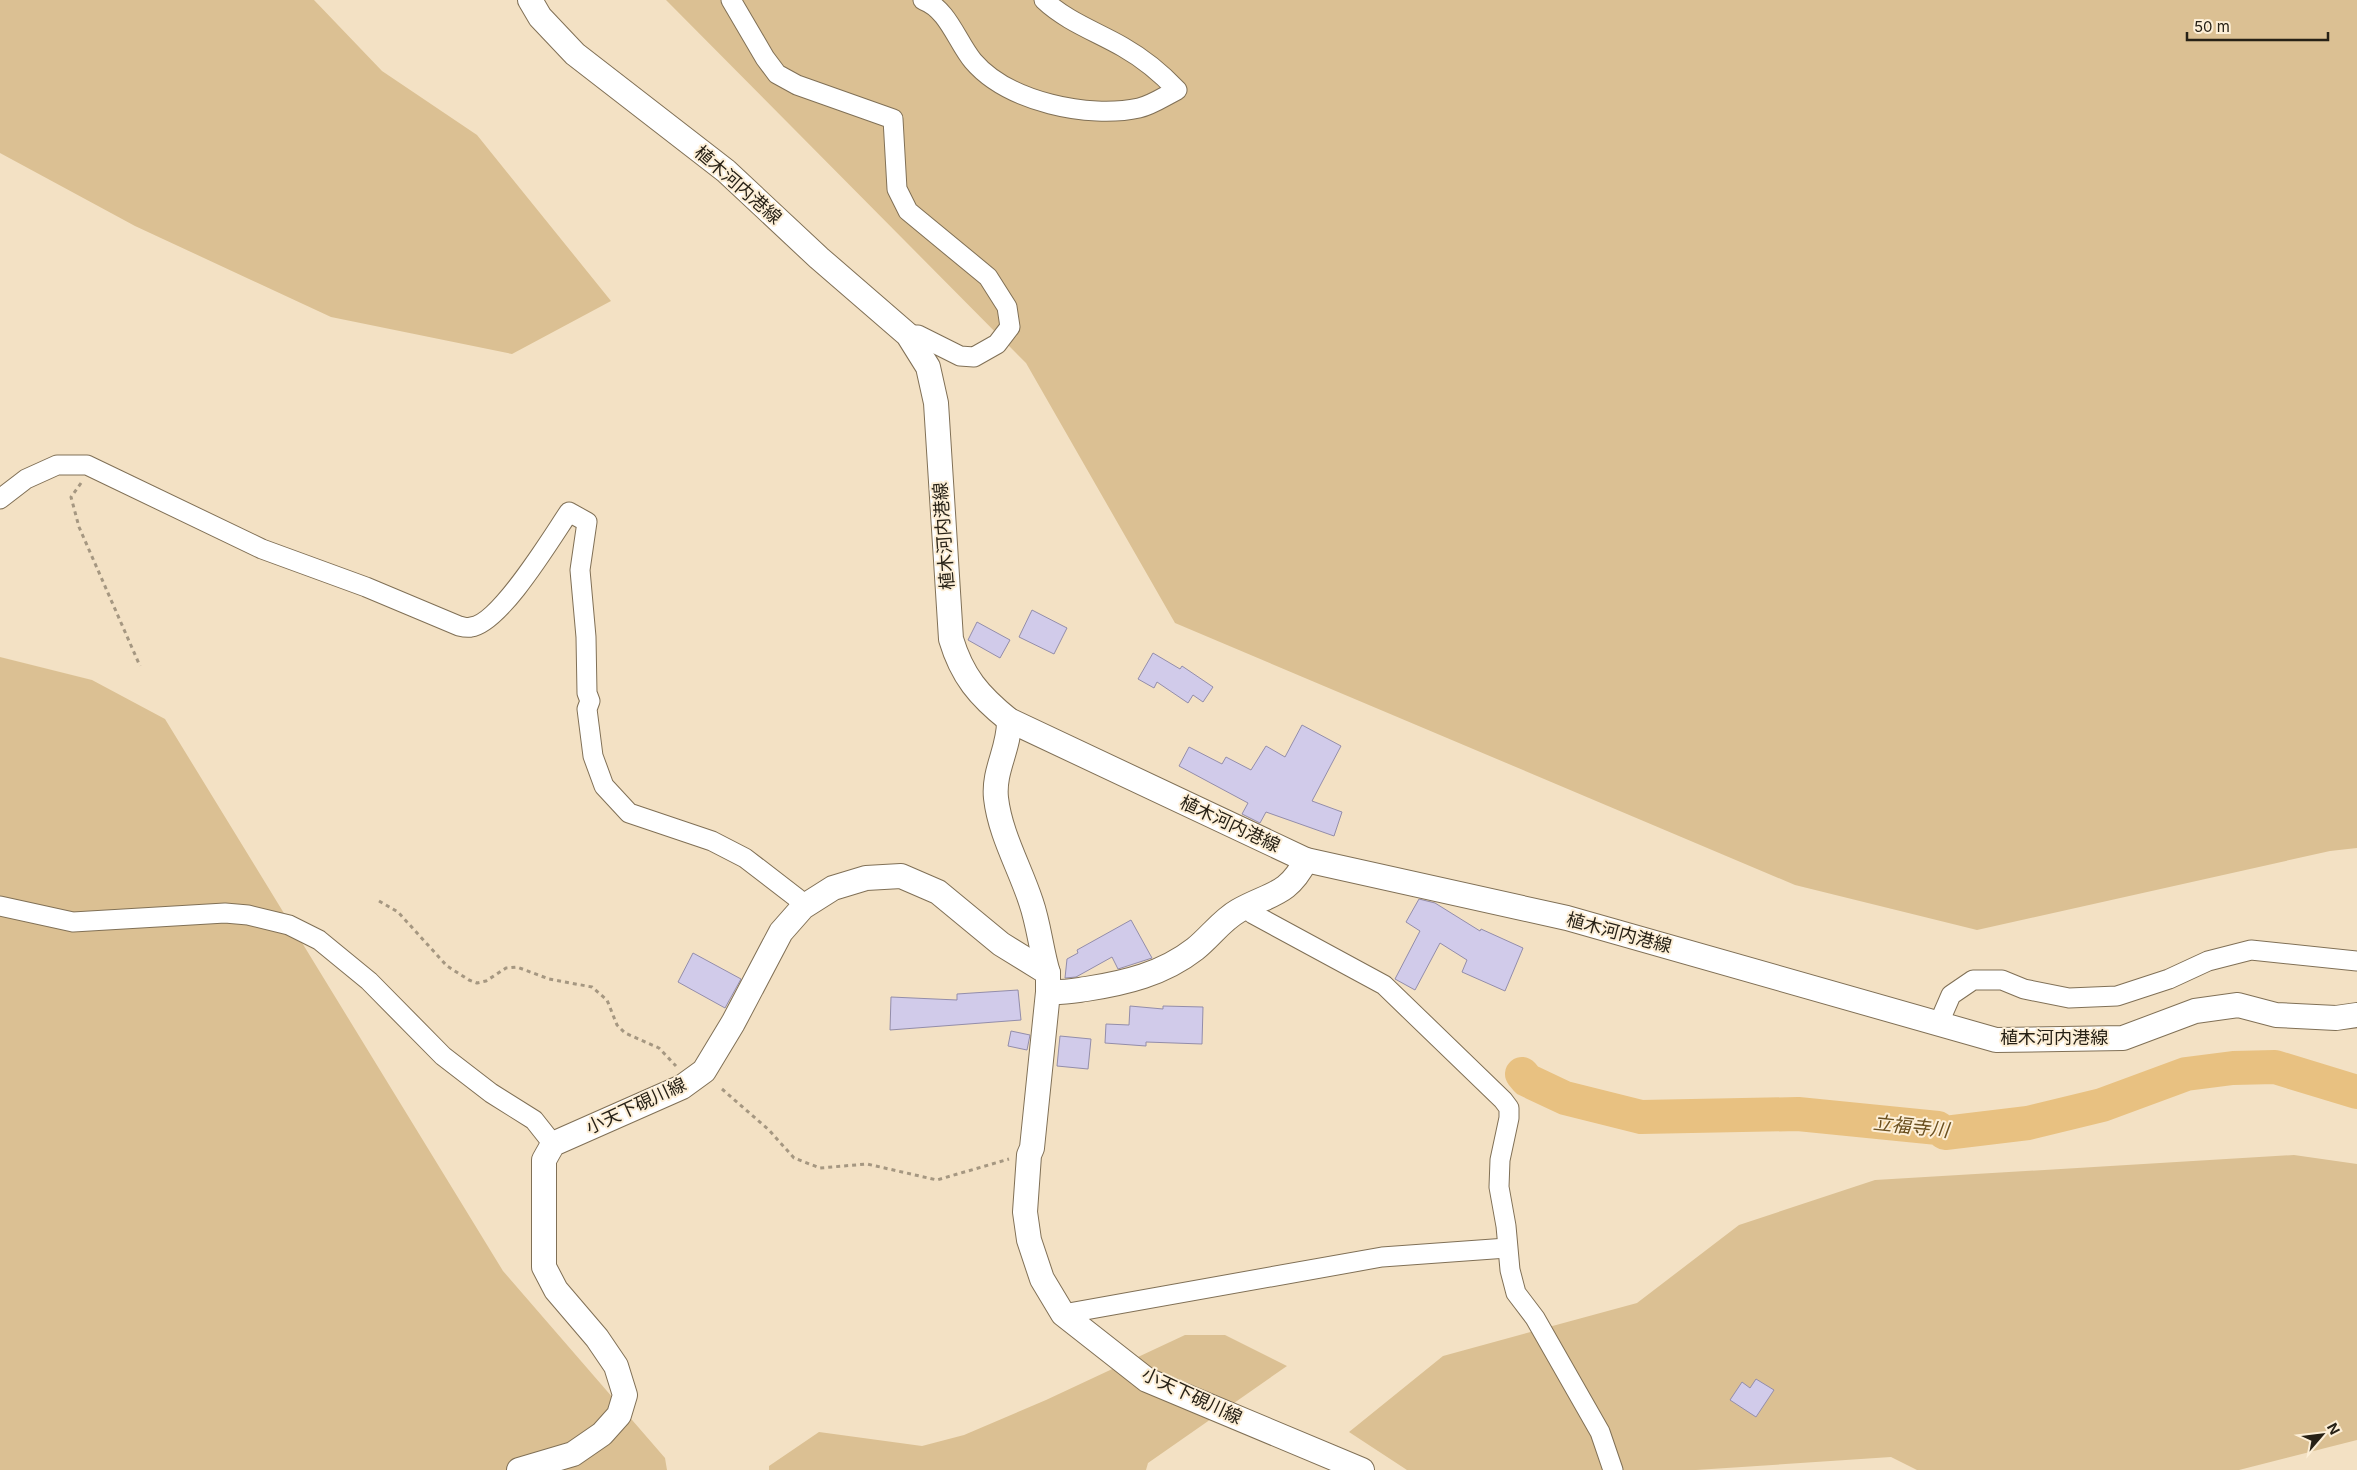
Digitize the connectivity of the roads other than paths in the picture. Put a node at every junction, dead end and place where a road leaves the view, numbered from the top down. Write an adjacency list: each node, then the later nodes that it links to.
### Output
1 (530, 0): 5 (main road, 植木河内港線)
2 (731, 0): 5 (street)
3 (923, 0): 4 (street)
4 (1044, 0)
5 (908, 335): 7 (main road, 植木河内港線)
6 (0, 499): 10 (street)
7 (1009, 720): 8 (main road, 植木河内港線); 13 (main road)
8 (1306, 860): 11 (main road); 15 (main road, 植木河内港線)
9 (0, 906): 16 (street)
10 (803, 907): 13 (main road, 小天下硯川線); 16 (main road, 小天下硯川線)
11 (1247, 907): 13 (main road); 17 (street)
12 (2357, 961): 15 (street)
13 (1048, 982): 18 (main road, 小天下硯川線)
14 (2357, 1014): 15 (main road, 植木河内港線)
15 (1938, 1025)
16 (554, 1144): 19 (main road)
17 (1507, 1248): 18 (street); 21 (street)
18 (1064, 1314): 20 (main road, 小天下硯川線)
19 (519, 1470)
20 (1362, 1470)
21 (1613, 1470)

